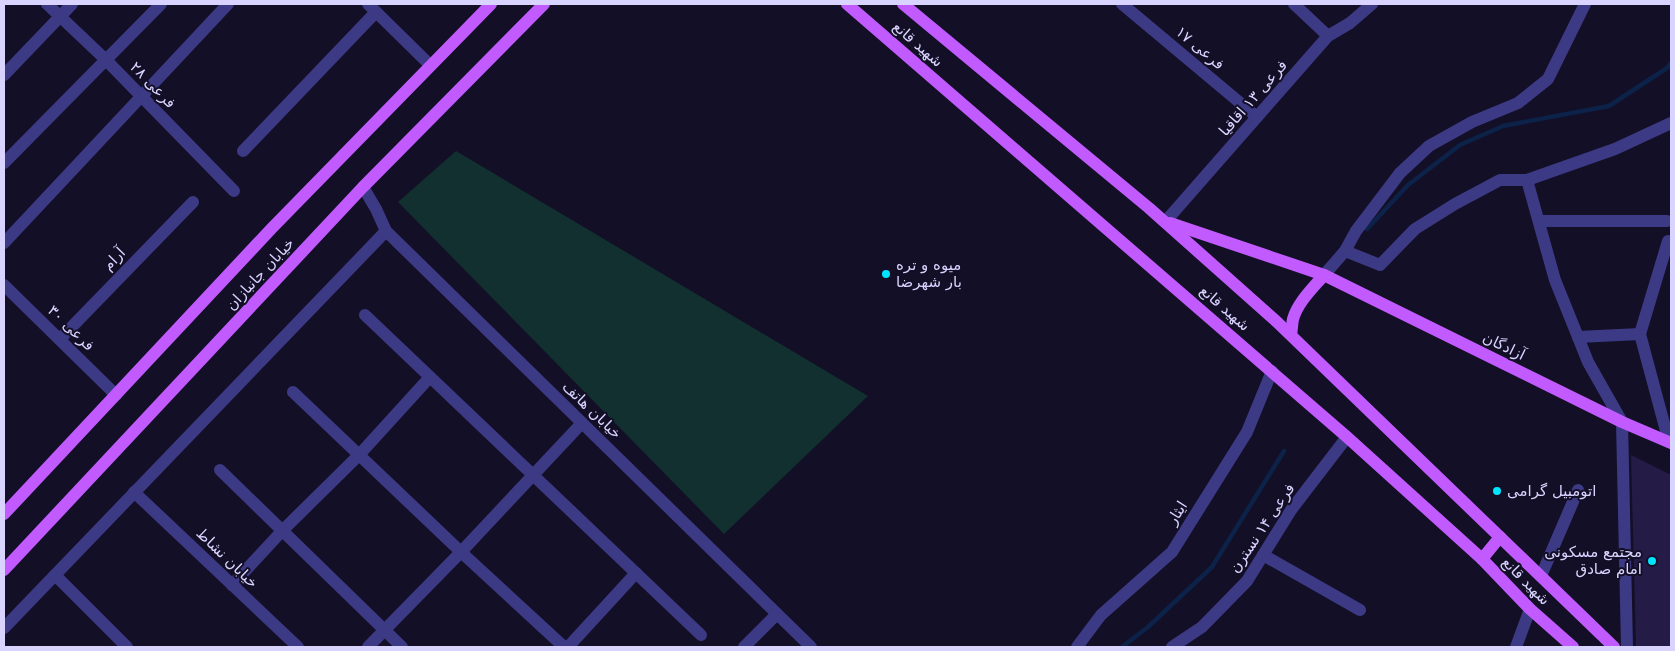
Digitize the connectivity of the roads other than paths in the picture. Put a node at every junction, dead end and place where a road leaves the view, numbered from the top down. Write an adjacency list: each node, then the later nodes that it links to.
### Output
1 (47, 4): 14 (street, فرعی ۲۸)
2 (72, 4): 14 (street)
3 (161, 4): 16 (street)
4 (228, 4): 19 (street)
5 (491, 4): 17 (main road, خیابان جانبازان)
6 (544, 4): 25 (main road, خیابان جانبازان)
7 (847, 4): 42 (main road, شهید قانع)
8 (903, 4): 30 (main road, شهید قانع)
9 (1122, 4): 20 (street, فرعی ۱۷)
10 (1294, 4): 15 (street)
11 (1372, 4): 15 (street, فرعی ۱۳ اقاقیا)
12 (1585, 4): 34 (street)
13 (372, 8): 17 (street); 22 (street)
14 (60, 17): 16 (street, فرعی ۲۸); 18 (street)
15 (1328, 36): 20 (street, فرعی ۱۳ اقاقیا)
16 (106, 60): 19 (street, فرعی ۲۸); 23 (street)
17 (430, 65): 45 (main road, خیابان جانبازان)
18 (4, 75)
19 (142, 96): 26 (street, فرعی ۲۸); 33 (street)
20 (1257, 117): 30 (street, فرعی ۱۳ اقاقیا)
21 (1671, 123): 24 (street)
22 (243, 150)
23 (4, 162)
24 (1527, 180): 28 (street); 34 (street)
25 (363, 187): 31 (street, خیابان هاتف); 61 (main road, خیابان جانبازان)
26 (234, 191)
27 (192, 202): 41 (street, آرام)
28 (1538, 221): 29 (street); 40 (street)
29 (1667, 221)
30 (1165, 222): 35 (main road, آزادگان); 39 (main road, شهید قانع)
31 (386, 231): 47 (street, خیابان هاتف); 54 (street)
32 (1668, 241): 38 (street)
33 (4, 244)
34 (1345, 251): 35 (street)
35 (1324, 275): 39 (main road); 46 (main road, آزادگان)
36 (4, 285): 41 (street, فرعی ۳۰)
37 (365, 315): 43 (street)
38 (1640, 334): 40 (street); 49 (street)
39 (1291, 335): 57 (main road, شهید قانع)
40 (1578, 337): 46 (street)
41 (60, 340): 45 (street, فرعی ۳۰)
42 (1272, 371): 48 (main road, شهید قانع); 80 (street, ایثار)
43 (430, 377): 50 (street); 52 (street)
44 (293, 392): 50 (street)
45 (116, 395): 55 (main road, خیابان جانبازان)
46 (1622, 422): 49 (main road, آزادگان); 85 (street)
47 (582, 423): 52 (street); 68 (street, خیابان هاتف)
48 (1347, 437): 59 (street, فرعی ۱۴ نسترن); 60 (main road, شهید قانع)
49 (1670, 442)
50 (358, 454): 56 (street); 58 (street)
51 (220, 470): 56 (street)
52 (532, 475): 58 (street); 62 (street)
53 (1578, 490): 64 (street)
54 (134, 492): 63 (street); 65 (street, خیابان نشاط)
55 (4, 514)
56 (282, 530): 65 (street); 70 (street)
57 (1500, 537): 60 (main road); 64 (main road, شهید قانع)
58 (461, 552): 70 (street); 76 (street)
59 (1263, 555): 67 (street); 81 (street, فرعی ۱۴ نسترن)
60 (1482, 559): 66 (main road, شهید قانع)
61 (4, 570)
62 (636, 573): 71 (street); 77 (street)
63 (55, 575): 69 (street); 72 (street)
64 (1540, 576): 84 (main road, شهید قانع)
65 (232, 585): 73 (street, خیابان نشاط)
66 (1530, 609): 82 (street); 83 (main road, شهید قانع)
67 (1360, 610)
68 (777, 614): 78 (street); 79 (street, خیابان هاتف)
69 (4, 628)
70 (385, 630): 74 (street); 75 (street)
71 (701, 635)
72 (127, 647)
73 (298, 647)
74 (368, 647)
75 (402, 647)
76 (564, 647)
77 (568, 647)
78 (744, 647)
79 (811, 647)
80 (1077, 647)
81 (1172, 647)
82 (1516, 647)
83 (1573, 647)
84 (1614, 647)
85 (1627, 647)

